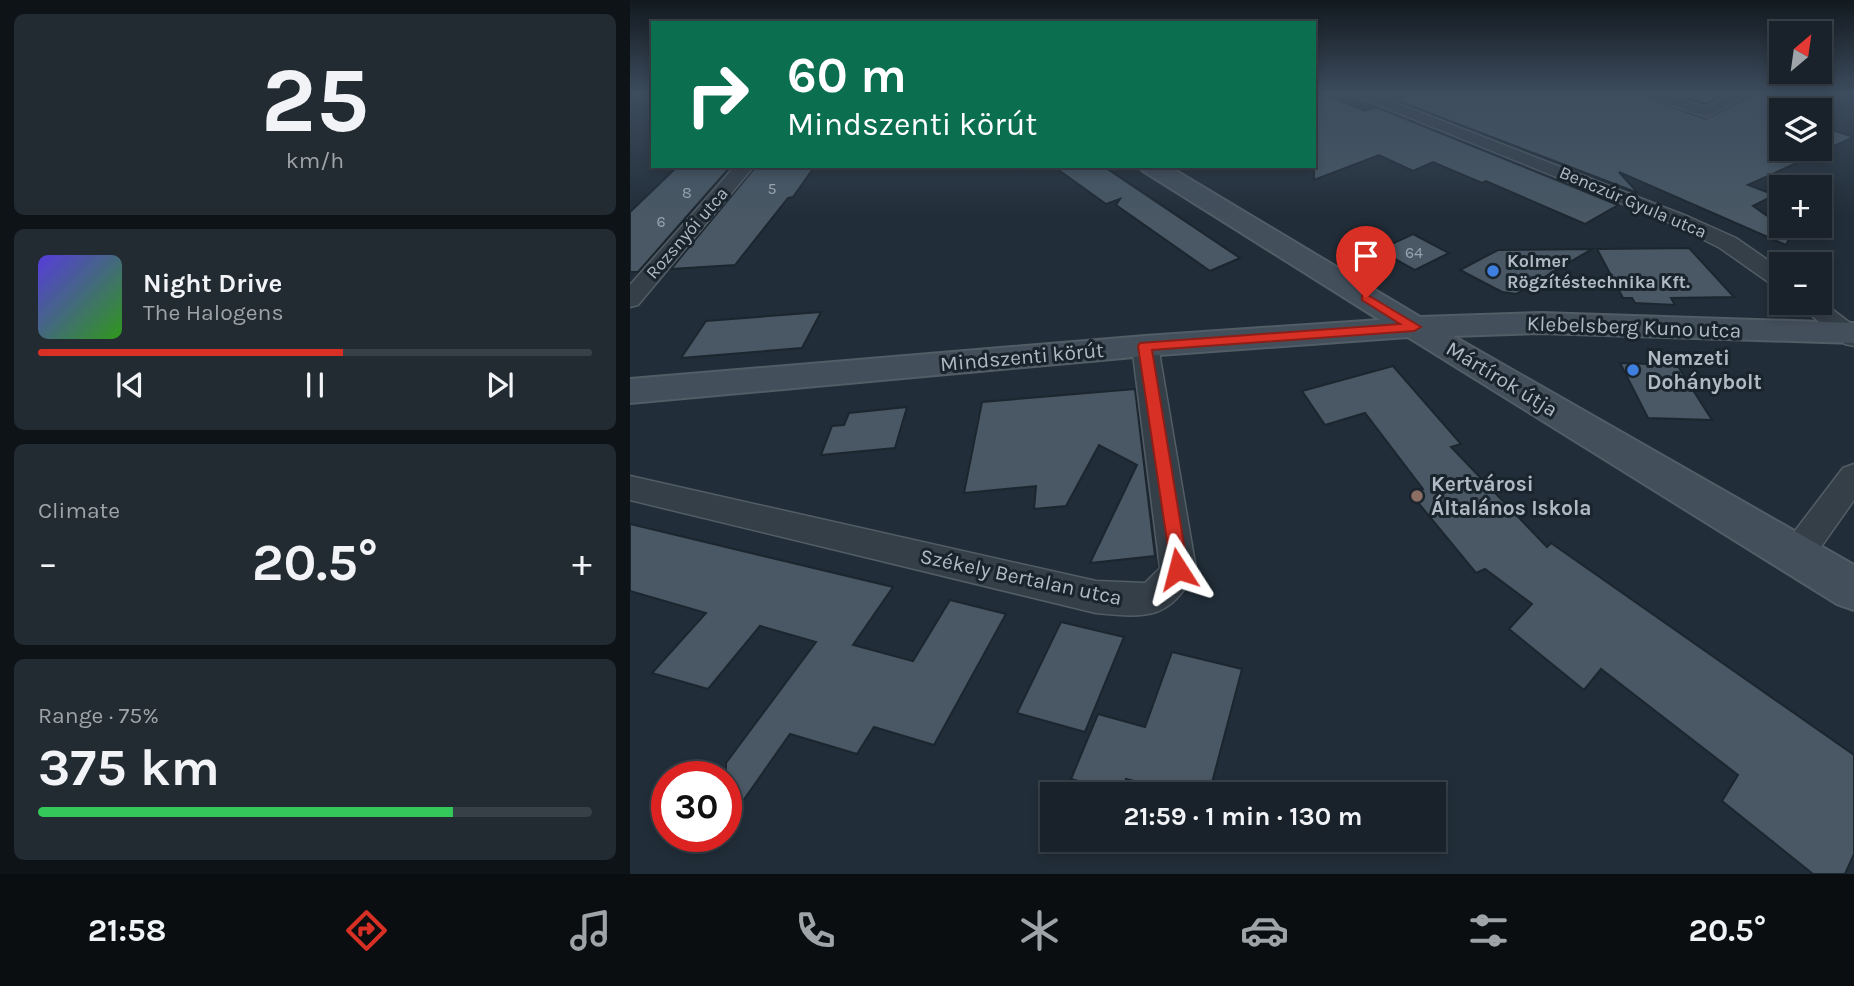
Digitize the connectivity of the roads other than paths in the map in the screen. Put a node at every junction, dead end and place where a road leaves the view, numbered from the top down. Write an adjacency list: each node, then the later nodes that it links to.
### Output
1 (1462, 135): 4 (street, Benczúr Gyula utca)
2 (743, 168): 5 (street, Rozsnyói utca)
3 (1155, 168): 7 (street, Mártírok útja)
4 (1769, 272)
5 (630, 300)
6 (1825, 315): 8 (street)
7 (1414, 327): 8 (street, Klebelsberg Kuno utca); 9 (street, Mindszenti körút); 13 (street, Mártírok útja)
8 (1851, 335)
9 (1144, 346): 10 (street, Mindszenti körút); 12 (street, Székely Bertalan utca)
10 (630, 391)
11 (1854, 476): 13 (street)
12 (630, 488)
13 (1797, 554): 14 (street, Mártírok útja)
14 (1854, 589)

